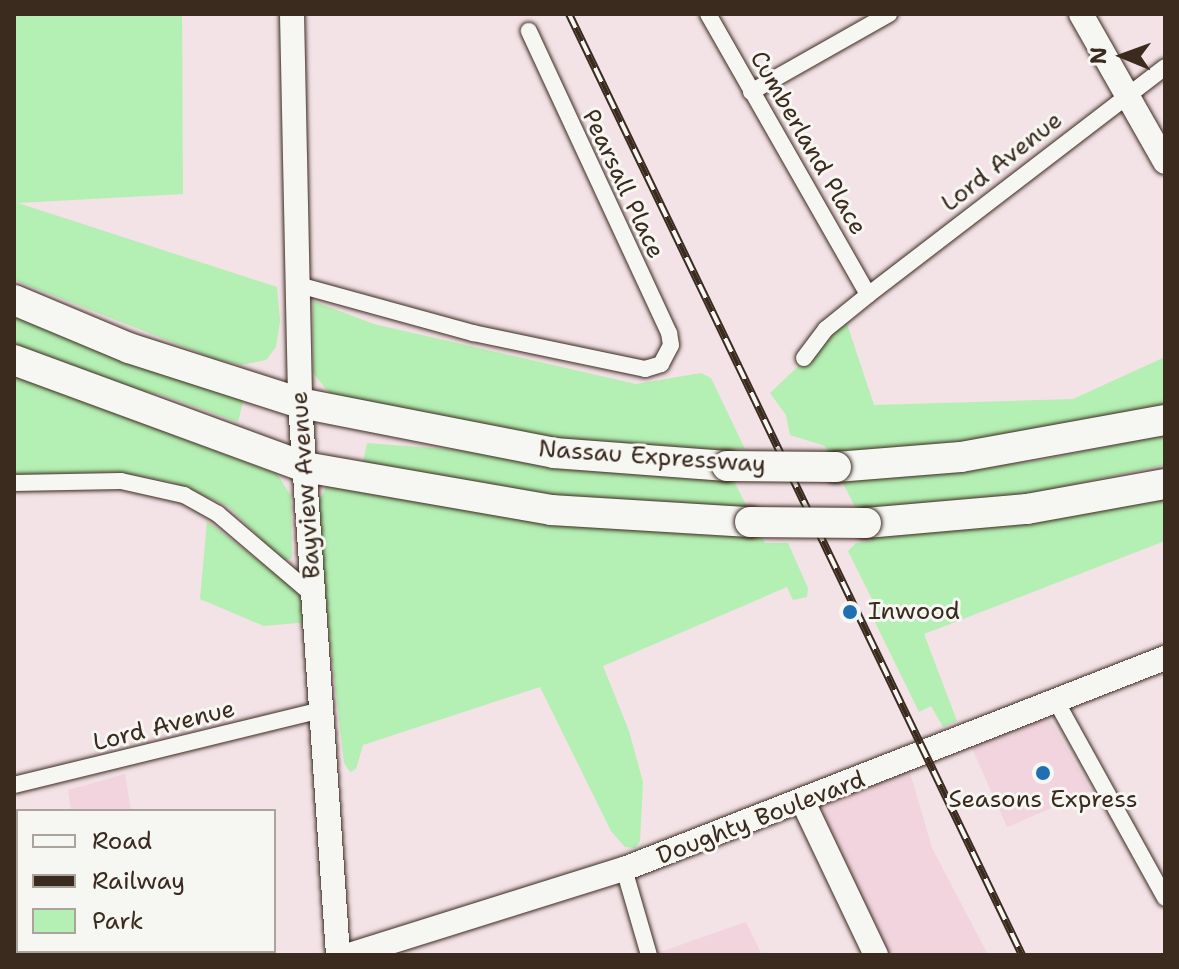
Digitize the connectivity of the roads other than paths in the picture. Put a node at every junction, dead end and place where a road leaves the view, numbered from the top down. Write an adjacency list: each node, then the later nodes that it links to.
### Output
1 (292, 14): 10 (street, Bayview Avenue)
2 (708, 14): 7 (street, Cumberland Place)
3 (889, 14): 7 (street)
4 (1081, 14): 8 (street)
5 (529, 31): 10 (street, Pearsall Place)
6 (1165, 67): 8 (street, Lord Avenue)
7 (751, 92): 11 (street, Cumberland Place)
8 (1127, 96): 9 (street); 11 (street, Lord Avenue)
9 (1165, 162)
10 (295, 284): 15 (street, Bayview Avenue)
11 (868, 295): 13 (street, Lord Avenue)
12 (14, 300): 15 (highway, Nassau Expressway)
13 (804, 358)
14 (14, 360): 17 (highway)
15 (300, 403): 16 (highway, Nassau Expressway, bridge); 17 (street, Bayview Avenue)
16 (1165, 420)
17 (305, 467): 19 (highway, bridge); 20 (street, Bayview Avenue)
18 (14, 483): 20 (street)
19 (1165, 484)
20 (314, 596): 23 (street, Bayview Avenue)
21 (1165, 658): 22 (street, Doughty Boulevard)
22 (1056, 701): 25 (street, Doughty Boulevard); 27 (street)
23 (325, 709): 24 (street, Lord Avenue); 28 (street, Bayview Avenue)
24 (14, 785)
25 (803, 802): 26 (street, Doughty Boulevard); 31 (street)
26 (624, 869): 29 (street, Doughty Boulevard); 30 (street)
27 (1165, 898)
28 (338, 955)
29 (349, 955)
30 (649, 955)
31 (876, 955)

